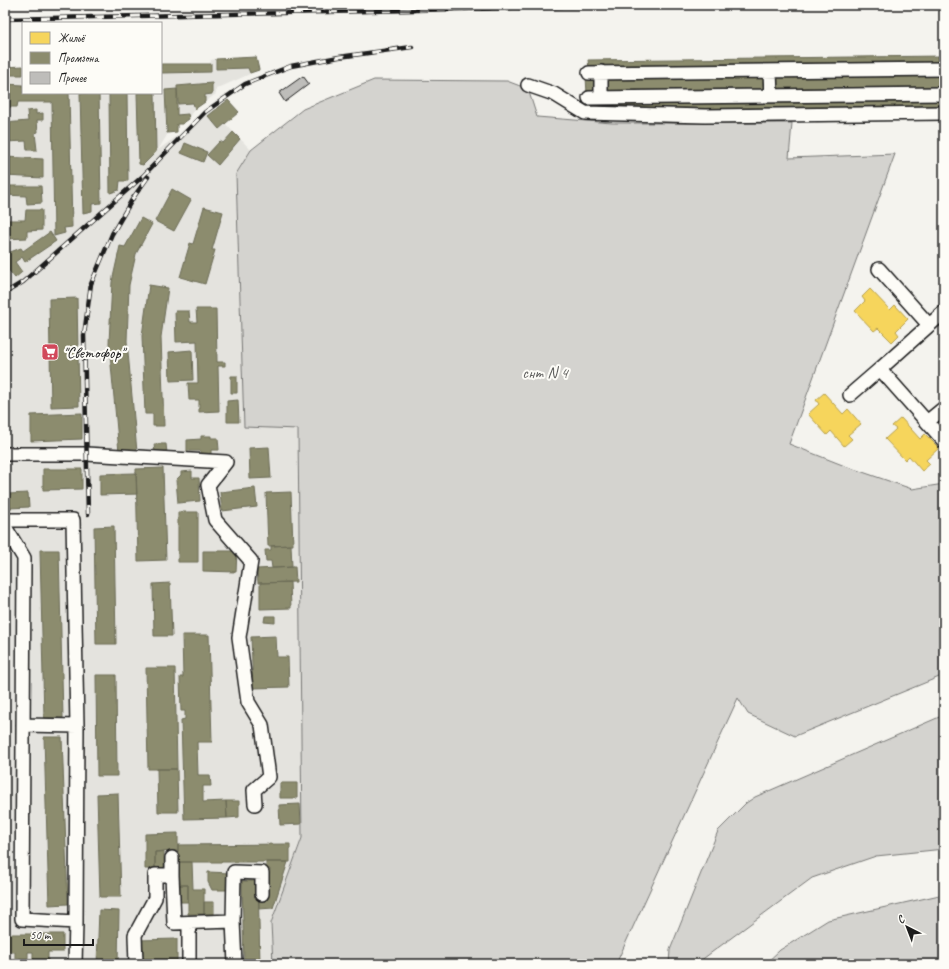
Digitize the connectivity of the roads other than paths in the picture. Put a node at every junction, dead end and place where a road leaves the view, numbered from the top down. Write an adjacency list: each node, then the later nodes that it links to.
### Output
1 (944, 69): 2 (lane)
2 (770, 71): 5 (lane); 5 (lane)
3 (528, 85): 6 (lane)
4 (944, 94): 5 (lane)
5 (771, 96)
6 (944, 113)
7 (879, 269): 9 (lane)
8 (944, 312): 9 (lane)
9 (929, 325): 10 (lane)
10 (880, 369): 11 (lane); 13 (lane)
11 (850, 395)
12 (944, 408): 13 (lane)
13 (927, 422): 14 (lane)
14 (944, 441)
15 (5, 454): 20 (lane)
16 (5, 520): 19 (lane)
17 (5, 527): 18 (lane)
18 (23, 725): 19 (lane); 25 (lane)
19 (77, 726): 25 (lane)
20 (255, 804)
21 (172, 858): 22 (lane)
22 (172, 875): 26 (lane); 28 (lane)
23 (262, 894): 24 (lane)
24 (233, 921): 26 (lane); 30 (lane)
25 (76, 922): 27 (lane)
26 (189, 923): 29 (lane)
27 (75, 964)
28 (136, 964)
29 (189, 964)
30 (235, 964)

